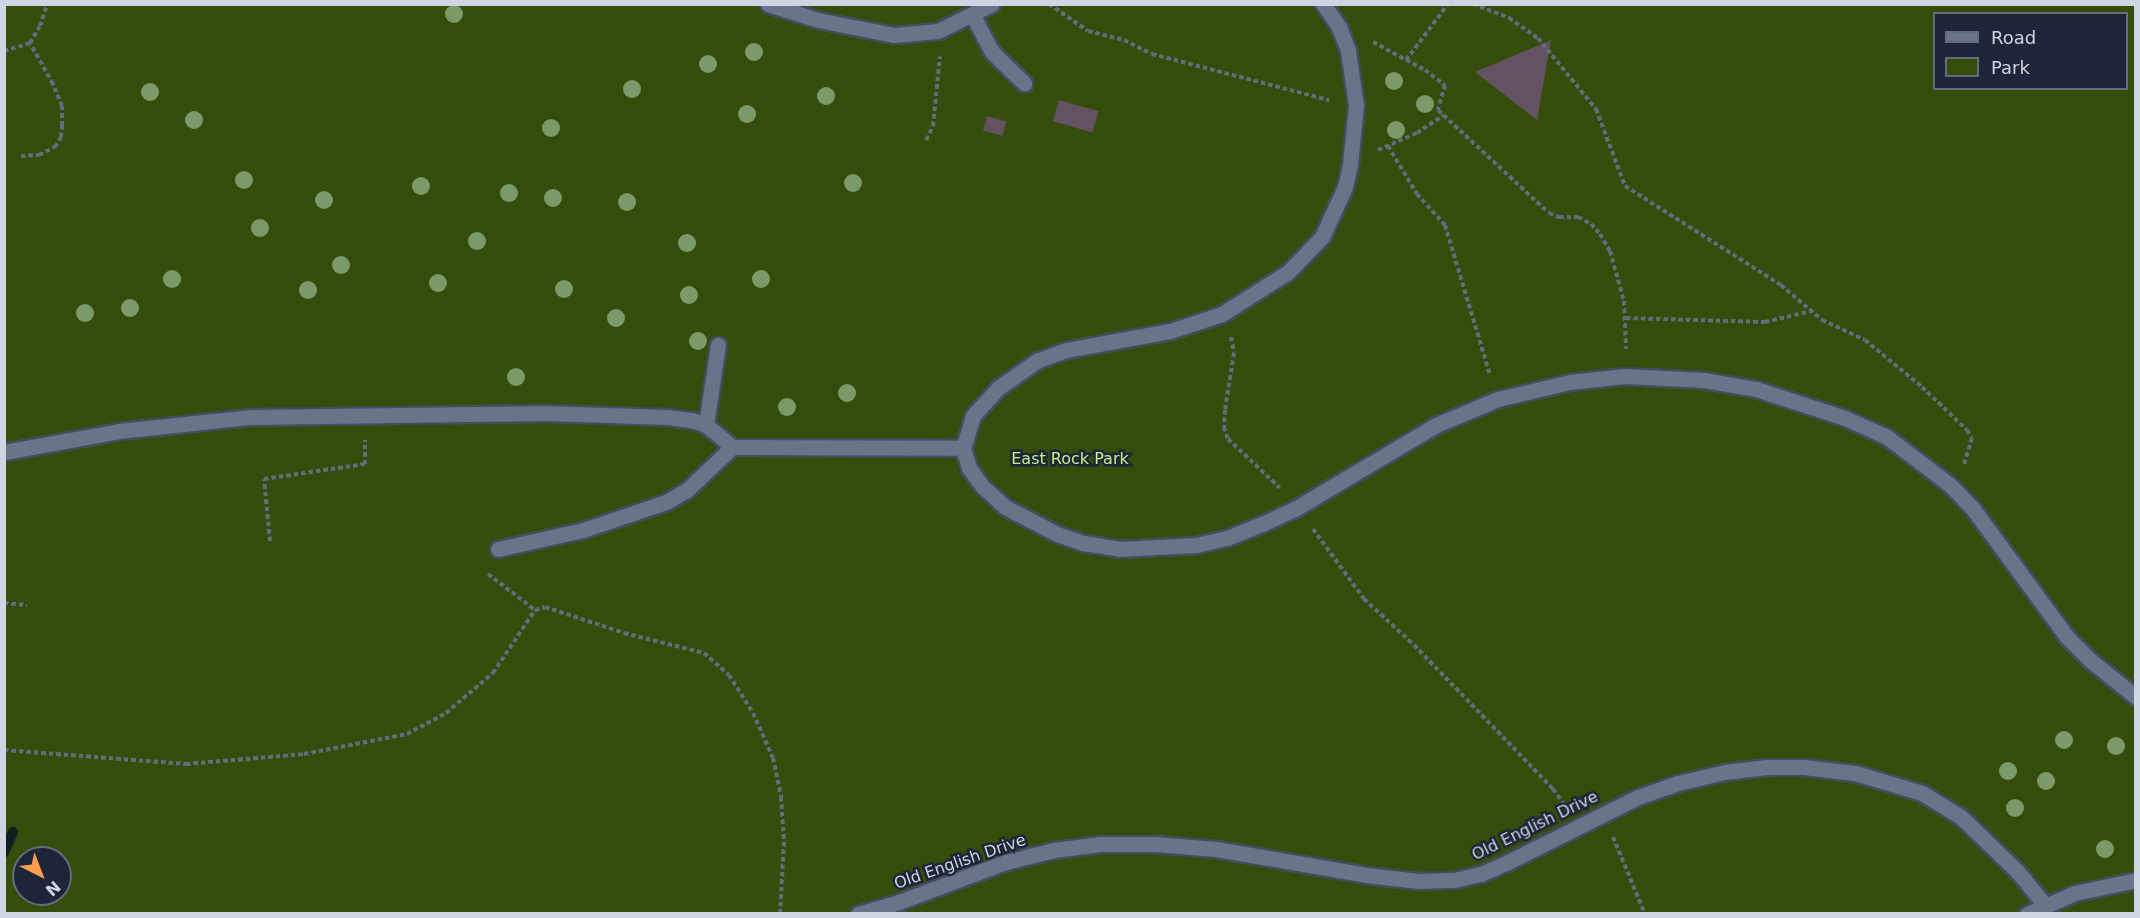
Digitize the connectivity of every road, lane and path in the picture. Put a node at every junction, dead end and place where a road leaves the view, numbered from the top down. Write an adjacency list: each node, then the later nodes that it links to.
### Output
1 (47, 4): 11 (path)
2 (768, 4): 10 (street)
3 (992, 4): 8 (street)
4 (1049, 4): 15 (path)
5 (1323, 4): 9 (street)
6 (1448, 4): 13 (path)
7 (1473, 4): 21 (path)
8 (973, 16): 10 (street); 14 (street)
9 (1339, 27): 13 (path); 15 (street)
10 (938, 31): 17 (path)
11 (30, 43): 12 (path); 19 (path)
12 (4, 51)
13 (1406, 60): 16 (path)
14 (1024, 84)
15 (1356, 105): 20 (street)
16 (1444, 116): 18 (path); 23 (path)
17 (926, 140)
18 (1388, 146): 20 (path); 26 (path)
19 (21, 156)
20 (1350, 165): 22 (street)
21 (1812, 310): 23 (path); 32 (path)
22 (1222, 314): 30 (street); 33 (path)
23 (1626, 318): 25 (path)
24 (718, 345): 27 (street)
25 (1625, 376): 26 (street); 32 (street)
26 (1498, 399): 33 (street)
27 (706, 425): 29 (street); 31 (street)
28 (365, 440): 34 (path)
29 (732, 447): 30 (street); 35 (street)
30 (963, 448): 33 (street)
31 (4, 452)
32 (1950, 485): 40 (street)
33 (1298, 507): 43 (path)
34 (270, 542)
35 (498, 549)
36 (486, 573): 39 (path)
37 (4, 603): 38 (path)
38 (27, 605)
39 (535, 610): 41 (path); 46 (path)
40 (2136, 697)
41 (4, 750)
42 (1602, 814): 43 (street, Old English Drive); 45 (street, Old English Drive); 48 (path)
43 (1578, 827): 47 (street, Old English Drive)
44 (2136, 880): 45 (street)
45 (2044, 904): 49 (street)
46 (780, 914)
47 (858, 914)
48 (1645, 914)
49 (2027, 914)

